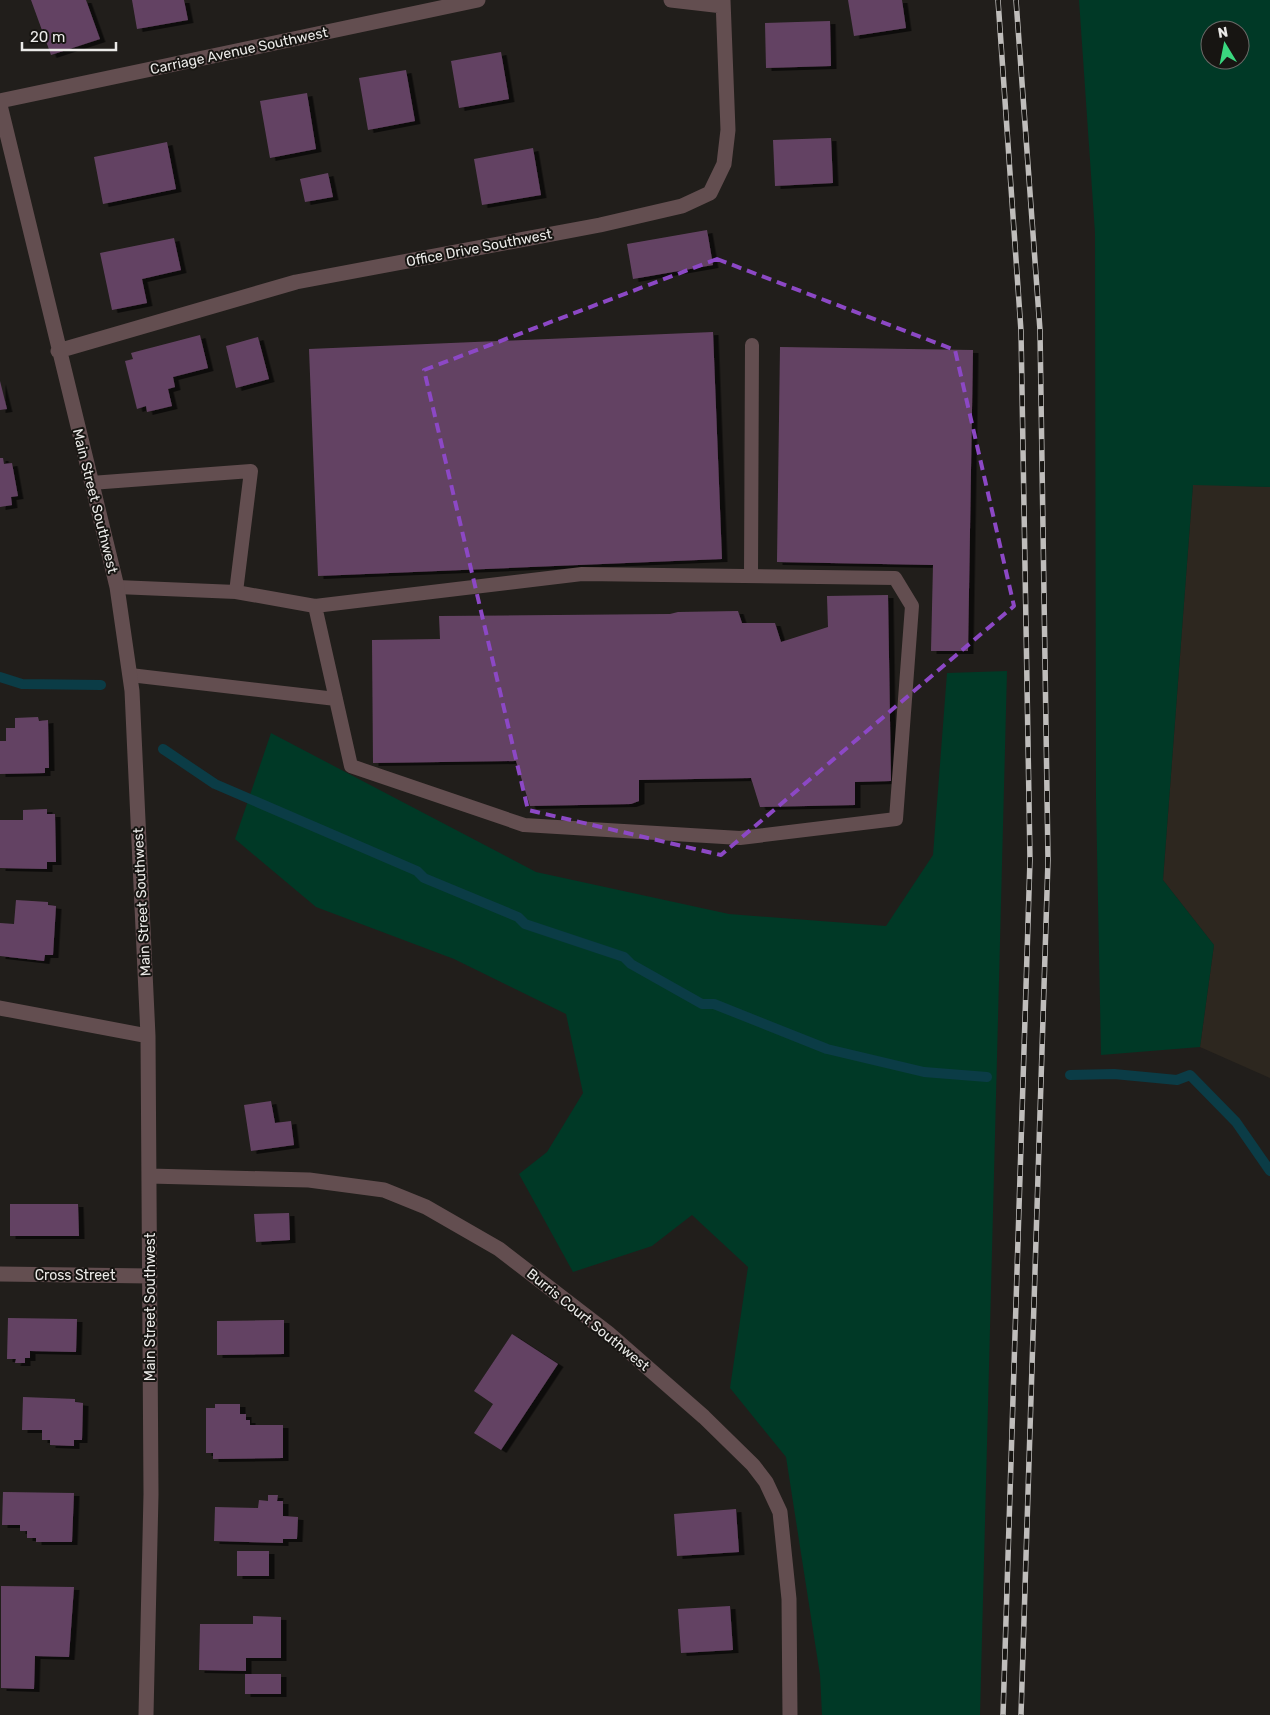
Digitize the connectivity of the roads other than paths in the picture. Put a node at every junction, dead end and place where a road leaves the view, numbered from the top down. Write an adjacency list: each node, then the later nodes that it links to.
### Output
1 (478, 0): 4 (street, Carriage Avenue Southwest)
2 (671, 0): 3 (street)
3 (723, 3): 6 (street, Office Drive Southwest)
4 (0, 103): 6 (street, Main Street Southwest)
5 (752, 345): 8 (lane)
6 (58, 351): 7 (street, Main Street Southwest)
7 (91, 483): 9 (street, Main Street Southwest); 10 (lane)
8 (751, 576): 11 (lane); 13 (lane)
9 (117, 588): 10 (lane); 12 (street, Main Street Southwest)
10 (236, 592): 11 (lane)
11 (315, 606): 13 (lane)
12 (130, 675): 13 (lane); 15 (street, Main Street Southwest)
13 (336, 700)
14 (0, 1008): 15 (street)
15 (148, 1036): 16 (street, Main Street Southwest)
16 (149, 1176): 18 (street, Main Street Southwest); 20 (street, Burris Court Southwest)
17 (0, 1274): 18 (street, Cross Street)
18 (150, 1276): 19 (street, Main Street Southwest)
19 (146, 1715)
20 (790, 1715)

